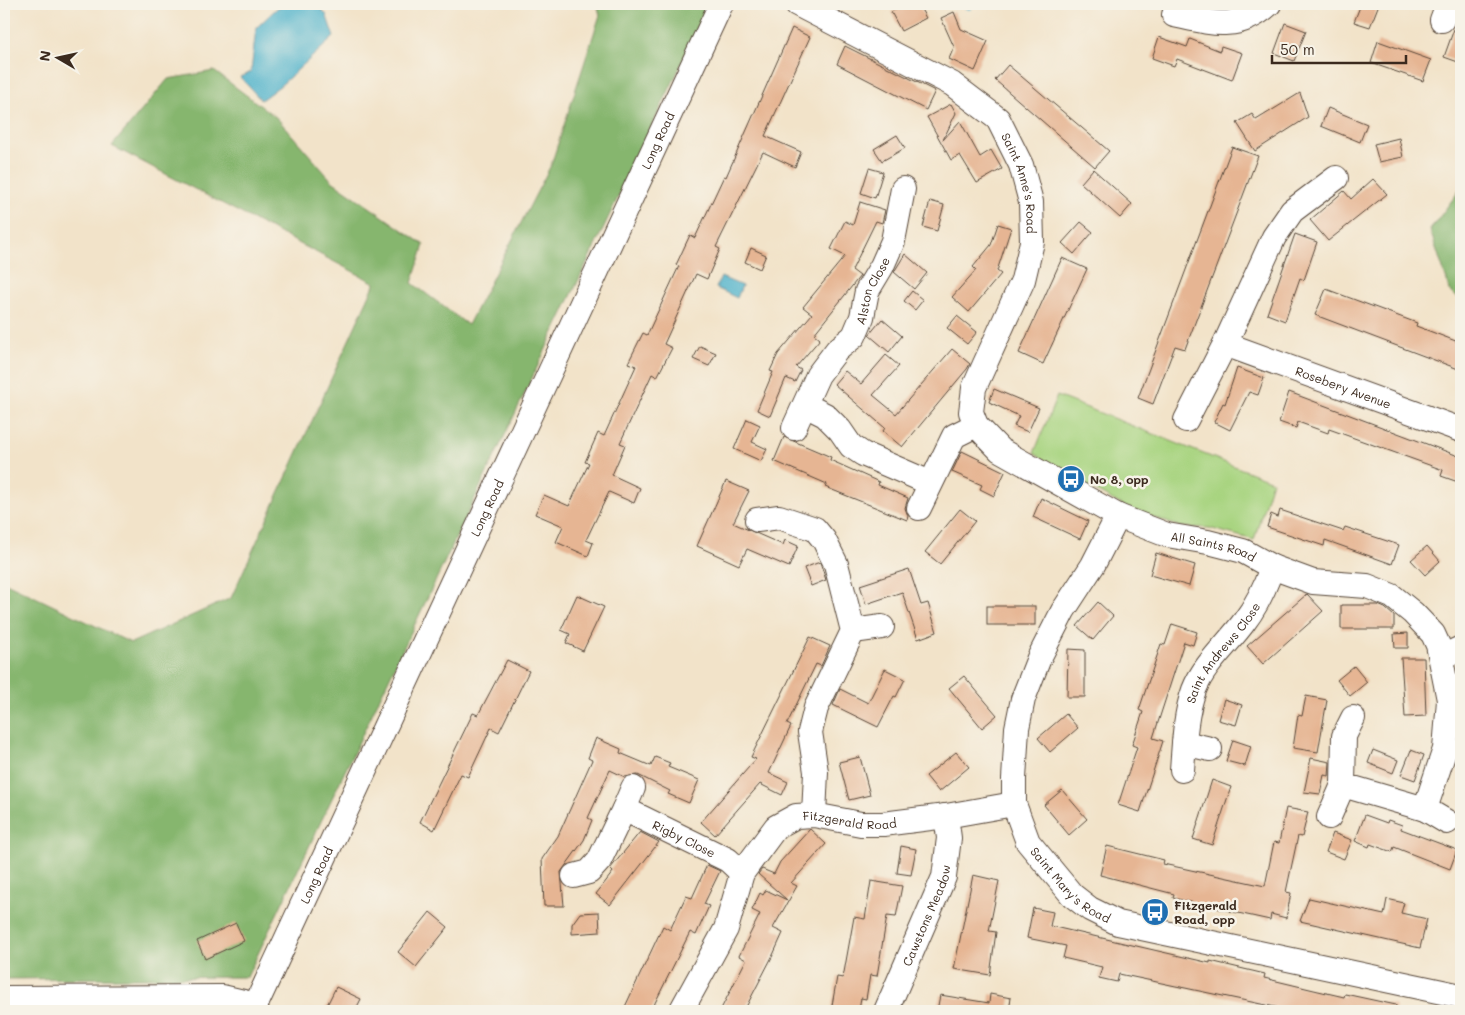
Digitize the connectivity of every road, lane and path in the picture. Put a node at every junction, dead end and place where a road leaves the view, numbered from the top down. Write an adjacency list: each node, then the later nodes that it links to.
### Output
1 (721, 4): 36 (street, Long Road)
2 (797, 4): 10 (street, Saint Anne's Road)
3 (1269, 4): 4 (street)
4 (1174, 15)
5 (1325, 177): 7 (street)
6 (903, 189): 8 (street, Alston Close)
7 (1225, 344): 9 (street); 12 (street, Rosebery Avenue)
8 (805, 405): 11 (street, Alston Close); 13 (street)
9 (1186, 420)
10 (976, 425): 13 (street); 15 (street, All Saints Road)
11 (794, 428)
12 (1461, 430)
13 (930, 483): 14 (street)
14 (919, 508)
15 (1118, 516): 17 (street, All Saints Road); 26 (street, Saint Mary's Road)
16 (757, 520): 19 (street)
17 (1272, 567): 20 (street, All Saints Road); 22 (street, Saint Andrews Close)
18 (882, 627): 19 (street)
19 (853, 631): 28 (street)
20 (1452, 652): 27 (street, All Saints Road)
21 (1353, 718): 25 (street)
22 (1184, 744): 23 (street); 24 (street, Saint Andrews Close)
23 (1210, 749)
24 (1182, 770)
25 (1343, 785): 27 (street); 30 (street)
26 (1014, 804): 29 (street, Fitzgerald Road); 34 (street, Saint Mary's Road)
27 (1424, 809): 31 (street)
28 (814, 815): 29 (street, Fitzgerald Road); 32 (street, Fitzgerald Road)
29 (946, 816): 38 (street, Cawstons Meadow)
30 (1329, 817)
31 (1447, 822)
32 (742, 873): 33 (street, Rigby Close); 37 (street, Fitzgerald Road)
33 (574, 876)
34 (1461, 996)
35 (4, 998): 36 (street)
36 (254, 1008)
37 (681, 1011)
38 (886, 1011)

